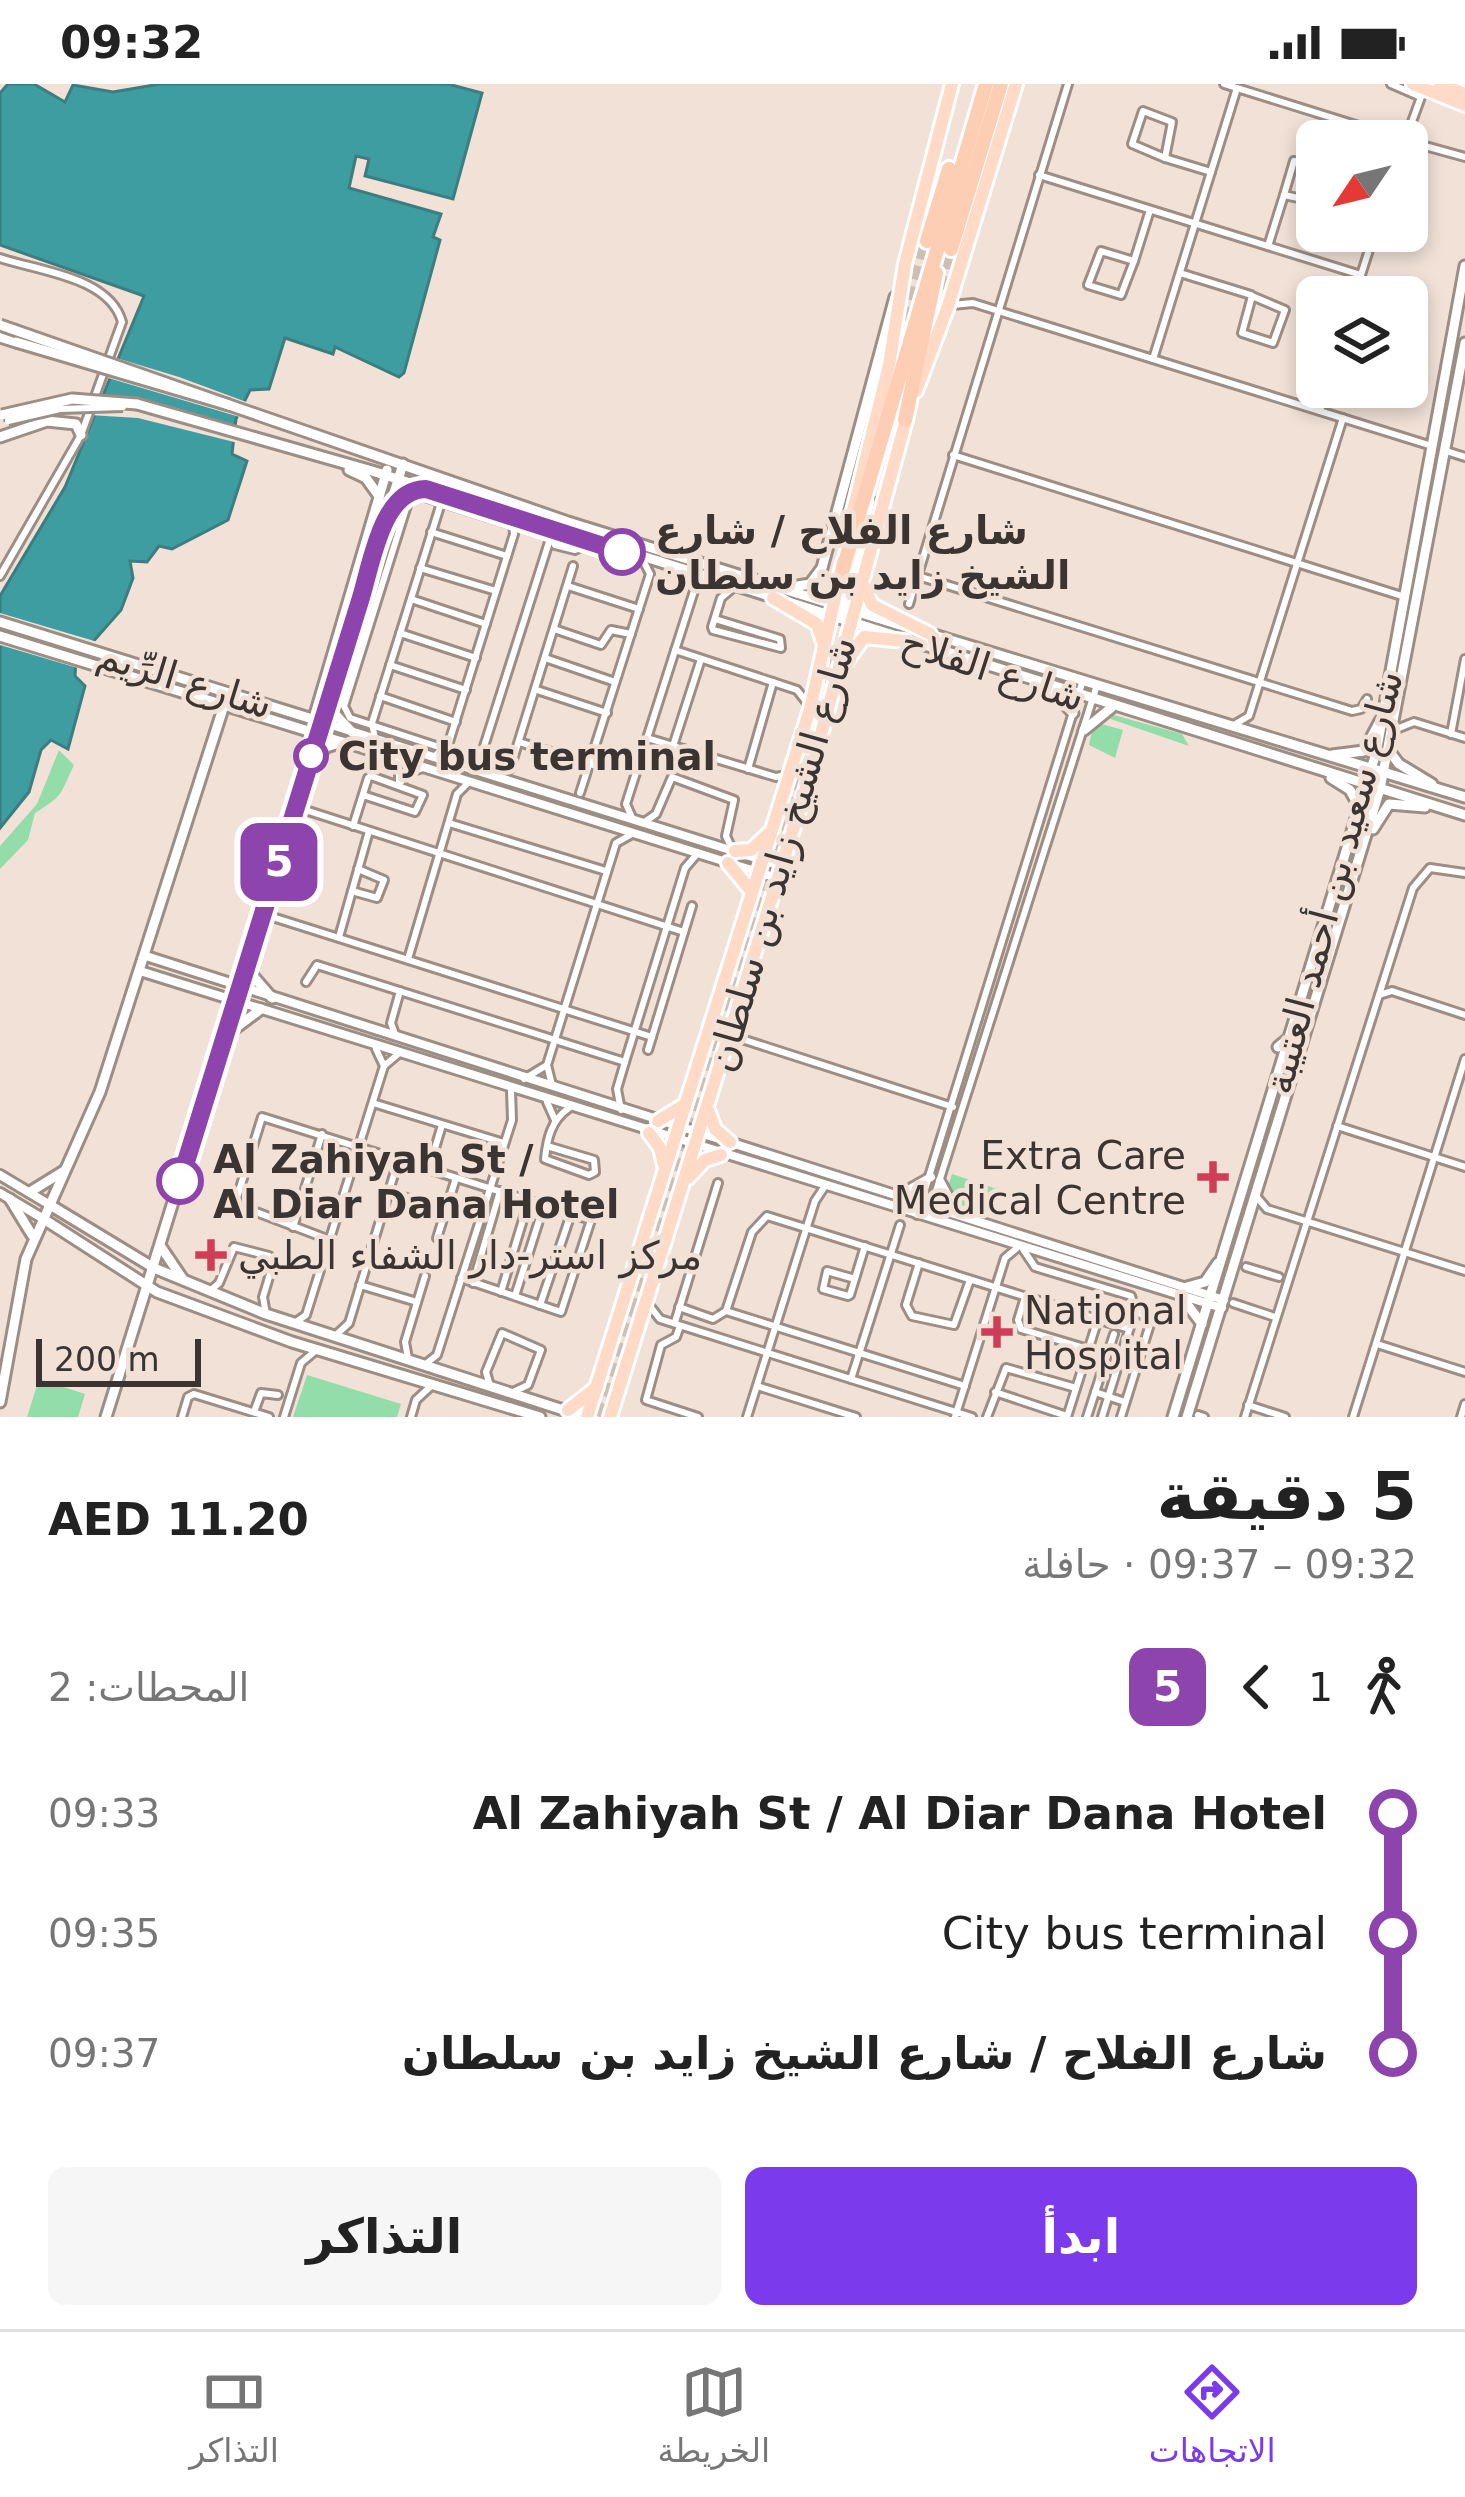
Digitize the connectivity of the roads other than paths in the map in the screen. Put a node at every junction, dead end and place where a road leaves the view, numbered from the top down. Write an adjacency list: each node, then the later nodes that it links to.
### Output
1 (952, 84): 33 (main road, شارع الشيخ زايد بن سلطان)
2 (976, 84): 27 (highway)
3 (993, 84): 29 (highway); 50 (highway); 51 (highway)
4 (1016, 84): 37 (main road, شارع الشيخ زايد بن سلطان)
5 (1069, 84): 22 (street)
6 (1224, 84): 11 (street)
7 (1264, 84): 13 (street)
8 (1391, 84): 16 (street)
9 (1413, 84): 14 (main road)
10 (1440, 84): 12 (main road)
11 (1238, 88): 13 (street); 21 (street)
12 (1465, 94)
13 (1260, 95): 15 (street)
14 (1465, 105)
15 (1339, 120)
16 (1413, 120)
17 (1428, 147): 18 (street)
18 (1465, 157)
19 (1165, 158): 19 (street); 21 (street)
20 (1296, 161): 23 (street)
21 (1211, 172): 26 (street)
22 (1039, 175): 25 (street); 41 (street)
23 (1284, 195): 24 (street); 28 (street)
24 (1296, 198)
25 (1150, 210): 26 (street); 32 (street)
26 (1195, 223): 28 (street); 35 (street)
27 (927, 241)
28 (1268, 246): 36 (street)
29 (951, 249)
30 (1368, 252): 36 (street)
31 (0, 258): 45 (street)
32 (1134, 261): 32 (street)
33 (905, 264): 79 (main road, شارع الشيخ زايد بن سلطان); 89 (main road)
34 (1465, 266): 55 (main road, شارع سعيد بن أحمد العتيبة)
35 (1180, 273): 38 (street); 44 (street)
36 (1361, 275)
37 (956, 281): 39 (street); 40 (main road, شارع الشيخ زايد بن سلطان)
38 (1252, 296): 38 (street)
39 (973, 303): 40 (street); 41 (street)
40 (948, 306): 51 (main road, شارع الشيخ زايد بن سلطان)
41 (999, 311): 44 (street); 57 (street)
42 (0, 331): 45 (street); 46 (main road, bridge); 46 (main road, bridge)
43 (1465, 343): 56 (main road, شارع سعيد بن أحمد العتيبة)
44 (1153, 359): 48 (street)
45 (109, 365): 54 (street)
46 (230, 405): 60 (main road, شارع الفلاح)
47 (1321, 408): 48 (street)
48 (1320, 411): 49 (street)
49 (1343, 418): 55 (street); 76 (street)
50 (884, 419): 79 (highway); 95 (main road)
51 (905, 420): 81 (main road, شارع الشيخ زايد بن سلطان)
52 (3, 421): 58 (main road, bridge)
53 (0, 436): 54 (main road)
54 (81, 436): 83 (street)
55 (1432, 446): 90 (main road, شارع سعيد بن أحمد العتيبة)
56 (1446, 451): 59 (street); 145 (main road, شارع سعيد بن أحمد العتيبة)
57 (953, 455): 76 (street); 82 (street)
58 (316, 456): 62 (main road, شارع الفلاح); 65 (main road)
59 (1465, 457)
60 (391, 459): 61 (main road, شارع الفلاح); 62 (main road)
61 (403, 464): 63 (main road); 89 (main road, شارع الفلاح)
62 (386, 476): 63 (main road, شارع الفلاح); 65 (main road)
63 (398, 480): 64 (main road, شارع الفلاح); 68 (main road)
64 (426, 489): 67 (main road, شارع الفلاح); 68 (main road)
65 (379, 496): 104 (main road)
66 (440, 502): 67 (street); 71 (street); 113 (street)
67 (470, 508): 69 (main road, شارع الفلاح)
68 (387, 518): 111 (main road)
69 (511, 520): 70 (main road, شارع الفلاح); 74 (street)
70 (544, 526): 72 (street); 73 (main road, شارع الفلاح)
71 (431, 532): 74 (street); 78 (street)
72 (549, 542): 73 (street); 159 (street)
73 (591, 542): 75 (main road, شارع الفلاح)
74 (507, 556): 87 (street)
75 (642, 558): 80 (main road, شارع الفلاح); 94 (street)
76 (1295, 563): 90 (street); 118 (street)
77 (573, 566): 85 (street)
78 (420, 568): 87 (street); 92 (street)
79 (843, 569): 95 (main road, شارع الشيخ زايد بن سلطان)
80 (691, 573): 84 (main road, شارع الفلاح); 88 (street)
81 (862, 574): 95 (main road, شارع الشيخ زايد بن سلطان); 102 (main road)
82 (917, 575): 93 (street); 118 (street)
83 (0, 576)
84 (710, 580): 86 (main road, شارع الفلاح); 88 (street); 91 (street)
85 (567, 586): 94 (street); 99 (street)
86 (734, 587): 89 (main road, شارع الفلاح); 91 (street)
87 (496, 591): 98 (street)
88 (694, 591): 106 (street)
89 (774, 591): 95 (main road, شارع الفلاح); 114 (main road)
90 (1405, 597): 137 (main road, شارع سعيد بن أحمد العتيبة)
91 (722, 598): 96 (street)
92 (411, 599): 98 (street); 100 (street)
93 (909, 604)
94 (639, 609): 101 (street)
95 (842, 612): 102 (main road, شارع الفلاح); 105 (main road, شارع الفلاح); 114 (main road, شارع الشيخ زايد بن سلطان); 121 (main road, شارع الشيخ زايد بن سلطان)
96 (715, 619): 96 (street)
97 (0, 622): 128 (main road, شارع الرِّيم)
98 (486, 624): 107 (street)
99 (554, 629): 101 (street); 108 (street)
100 (400, 633): 107 (street); 112 (street)
101 (631, 634): 116 (street)
102 (930, 634): 115 (main road, شارع الفلاح)
103 (0, 636): 125 (main road, شارع الرِّيم)
104 (334, 640): 133 (main road); 141 (main road)
105 (905, 641): 119 (main road, شارع الفلاح); 121 (main road)
106 (675, 650): 109 (street); 148 (street)
107 (476, 658): 123 (street)
108 (545, 658): 116 (street); 124 (street)
109 (701, 659): 117 (street); 153 (street)
110 (1465, 659): 146 (street)
111 (340, 662): 113 (main road); 122 (main road)
112 (390, 665): 123 (street); 127 (street)
113 (355, 670): 139 (street)
114 (819, 678): 132 (main road, شارع الشيخ زايد بن سلطان)
115 (1083, 680): 120 (main road, شارع الفلاح); 126 (street)
116 (616, 682): 134 (street)
117 (773, 682): 132 (street); 163 (street)
118 (1260, 682): 129 (street); 136 (street)
119 (1046, 685): 126 (main road, شارع الفلاح); 135 (main road)
120 (1097, 685): 130 (street); 142 (main road, شارع الفلاح)
121 (833, 688): 203 (main road, شارع الشيخ زايد بن سلطان)
122 (332, 690): 141 (main road); 144 (main road)
123 (466, 690): 138 (street)
124 (535, 690): 134 (street); 152 (street)
125 (191, 693): 128 (main road, شارع الرِّيم); 140 (main road)
126 (1078, 695): 130 (main road, شارع الفلاح); 135 (street)
127 (380, 696): 138 (street); 139 (street)
128 (226, 698): 133 (main road, شارع الرِّيم); 140 (main road); 141 (main road, شارع الرِّيم)
129 (1367, 699)
130 (1092, 700): 131 (main road, شارع الفلاح); 143 (street)
131 (1114, 707): 143 (main road); 164 (main road, شارع الفلاح)
132 (810, 709): 166 (main road, شارع الشيخ زايد بن سلطان)
133 (289, 712): 141 (main road, شارع الرِّيم)
134 (607, 713): 160 (street)
135 (1073, 713): 167 (street)
136 (1249, 716): 142 (street); 147 (street)
137 (1384, 718): 156 (main road); 165 (main road, شارع سعيد بن أحمد العتيبة)
138 (456, 722): 154 (street)
139 (372, 723): 150 (street); 154 (street)
140 (218, 724): 213 (main road)
141 (316, 727): 144 (street, شارع الرِّيم); 151 (street, شارع الرِّيم); 169 (main road)
142 (1232, 727): 147 (main road, شارع الفلاح)
143 (1084, 730): 171 (street)
144 (352, 732): 150 (street, شارع الرِّيم); 151 (street)
145 (1392, 733): 146 (street); 155 (main road, شارع سعيد بن أحمد العتيبة)
146 (1451, 734): 149 (street)
147 (1258, 735): 156 (main road, شارع الفلاح)
148 (647, 738): 153 (street); 180 (street)
149 (1465, 738)
150 (375, 739): 158 (street, شارع الرِّيم)
151 (342, 742): 157 (street, شارع الرِّيم); 169 (main road)
152 (519, 742): 160 (street); 162 (street)
153 (674, 746): 163 (street)
154 (446, 749): 158 (street)
155 (1389, 750): 165 (main road, شارع سعيد بن أحمد العتيبة); 174 (main road)
156 (1329, 755): 165 (main road, شارع الفلاح)
157 (385, 756): 161 (street, شارع الرِّيم); 172 (street)
158 (434, 757): 184 (street, شارع الرِّيم)
159 (480, 759)
160 (592, 765): 176 (street)
161 (423, 768): 168 (street, شارع الرِّيم); 172 (street)
162 (510, 769)
163 (748, 769): 166 (street)
164 (1323, 771): 173 (main road, شارع الفلاح); 183 (main road)
165 (1378, 771): 173 (main road, شارع سعيد بن أحمد العتيبة); 174 (main road, شارع الفلاح); 175 (main road, شارع سعيد بن أحمد العتيبة)
166 (789, 774): 193 (main road, شارع الشيخ زايد بن سلطان)
167 (1054, 774): 171 (street); 258 (street)
168 (452, 777): 170 (street, شارع الرِّيم); 177 (street)
169 (304, 778): 182 (main road)
170 (469, 783): 177 (street); 189 (street, شارع الرِّيم)
171 (1067, 783): 282 (street)
172 (399, 785): 178 (street); 178 (street)
173 (1367, 785): 175 (main road, شارع الفلاح); 183 (main road, شارع سعيد بن أحمد العتيبة)
174 (1435, 788): 179 (main road, شارع الفلاح)
175 (1380, 789): 181 (main road, شارع الفلاح); 191 (main road, شارع سعيد بن أحمد العتيبة)
176 (580, 793)
177 (458, 794): 187 (street)
178 (363, 795): 188 (street)
179 (1465, 797)
180 (626, 803): 184 (street); 186 (street)
181 (1430, 805): 185 (main road, شارع الفلاح); 191 (main road)
182 (296, 807): 188 (street); 209 (main road)
183 (1360, 808): 218 (main road, شارع سعيد بن أحمد العتيبة)
184 (610, 813): 186 (street, شارع الرِّيم)
185 (1465, 815)
186 (638, 821): 198 (street, شارع الرِّيم); 198 (street)
187 (448, 823): 196 (street); 202 (street)
188 (353, 826): 190 (street)
189 (606, 826): 192 (street, شارع الرِّيم); 194 (street)
190 (369, 831): 196 (street); 201 (street)
191 (1368, 832): 293 (main road, شارع سعيد بن أحمد العتيبة)
192 (632, 833): 194 (street); 195 (street, شارع الرِّيم)
193 (769, 833): 198 (main road); 200 (main road, شارع الشيخ زايد بن سلطان)
194 (616, 843): 202 (street)
195 (682, 849): 197 (street, شارع الرِّيم); 199 (street)
196 (440, 854): 207 (street); 214 (street)
197 (698, 854): 198 (street, شارع الرِّيم); 199 (street)
198 (737, 859): 200 (street, شارع الرِّيم); 206 (main road)
199 (687, 862): 210 (street)
200 (759, 866): 203 (street, شارع الرِّيم); 206 (main road, شارع الشيخ زايد بن سلطان)
201 (358, 869): 205 (street); 205 (street)
202 (608, 872): 207 (street)
203 (780, 872): 230 (main road, شارع الشيخ زايد بن سلطان)
204 (1465, 873): 223 (street)
205 (352, 890): 212 (street)
206 (752, 892): 253 (main road, شارع الشيخ زايد بن سلطان)
207 (597, 904): 210 (street); 226 (street)
208 (692, 907): 211 (street)
209 (263, 914): 212 (street); 215 (main road)
210 (667, 926): 211 (street); 231 (street)
211 (684, 932): 235 (street)
212 (338, 938): 214 (street)
213 (146, 956): 217 (main road); 220 (street)
214 (408, 959): 226 (street)
215 (246, 968): 220 (main road); 222 (main road)
216 (1302, 968): 218 (main road)
217 (140, 971): 224 (street); 277 (main road)
218 (1310, 981): 233 (main road, شارع سعيد بن أحمد العتيبة)
219 (306, 982): 221 (street)
220 (241, 987): 222 (street); 224 (main road)
221 (400, 992): 229 (street); 237 (street)
222 (272, 998): 225 (street)
223 (1378, 998): 228 (street); 264 (street)
224 (237, 1000): 227 (street); 234 (main road)
225 (296, 1006): 227 (street); 232 (street)
226 (565, 1008): 231 (street); 237 (street)
227 (263, 1010): 234 (main road); 240 (street)
228 (1465, 1015)
229 (392, 1023): 232 (street); 236 (street)
230 (733, 1024): 238 (main road, شارع الشيخ زايد بن سلطان); 258 (street)
231 (634, 1031): 235 (street); 245 (street)
232 (377, 1033): 236 (street)
233 (1294, 1034): 239 (main road); 312 (main road, شارع سعيد بن أحمد العتيبة)
234 (225, 1036): 316 (main road)
235 (652, 1037): 242 (street)
236 (397, 1039): 248 (street)
237 (554, 1039): 245 (street); 246 (street)
238 (725, 1047): 241 (street); 257 (main road, شارع الشيخ زايد بن سلطان)
239 (1278, 1047)
240 (376, 1049): 243 (street); 247 (street)
241 (763, 1049)
242 (649, 1050)
243 (397, 1055): 247 (street); 251 (street)
244 (1465, 1059): 274 (street)
245 (625, 1062): 250 (street)
246 (547, 1065): 248 (street); 249 (street)
247 (384, 1066): 255 (street)
248 (524, 1079): 249 (street)
249 (553, 1088): 256 (street)
250 (617, 1089): 256 (street); 261 (street)
251 (512, 1090): 252 (street); 259 (street)
252 (529, 1096): 254 (street); 259 (street)
253 (688, 1100): 265 (main road); 267 (main road, شارع الشيخ زايد بن سلطان)
254 (547, 1102): 260 (street); 262 (street)
255 (373, 1103): 263 (street); 272 (street)
256 (601, 1103): 261 (street)
257 (707, 1105): 268 (main road, شارع الشيخ زايد بن سلطان); 269 (main road)
258 (953, 1107): 282 (street)
259 (515, 1108): 270 (street)
260 (568, 1108): 262 (street); 265 (street)
261 (621, 1109): 265 (street)
262 (555, 1120): 271 (street)
263 (442, 1125): 270 (street); 278 (street)
264 (1337, 1126): 274 (street); 306 (street)
265 (653, 1127): 267 (street); 267 (street); 279 (main road)
266 (322, 1134): 272 (street); 308 (street); 308 (street)
267 (677, 1135): 268 (street); 279 (main road, شارع الشيخ زايد بن سلطان)
268 (696, 1140): 269 (street); 273 (street); 285 (main road, شارع الشيخ زايد بن سلطان)
269 (730, 1142): 291 (street)
270 (504, 1143): 287 (street)
271 (547, 1145): 271 (street)
272 (359, 1146): 275 (street); 314 (street)
273 (721, 1155): 283 (street); 285 (main road)
274 (1434, 1157): 276 (street); 319 (street)
275 (399, 1158): 278 (street); 290 (street)
276 (1465, 1167)
277 (68, 1168): 289 (main road); 296 (main road)
278 (429, 1168): 281 (street)
279 (664, 1172): 385 (main road, شارع الشيخ زايد بن سلطان)
280 (0, 1174): 289 (street)
281 (456, 1177): 287 (street); 300 (street)
282 (935, 1179): 291 (street); 298 (street); 302 (street)
283 (810, 1181): 286 (street); 295 (street)
284 (718, 1183): 347 (street)
285 (683, 1184): 342 (main road, شارع الشيخ زايد بن سلطان)
286 (825, 1186): 295 (street); 305 (street)
287 (489, 1187): 288 (street); 328 (street)
288 (500, 1191): 294 (street); 332 (street)
289 (30, 1192): 296 (street)
290 (388, 1192): 300 (street); 333 (street)
291 (893, 1195): 298 (street)
292 (5, 1196): 304 (street); 313 (main road)
293 (1256, 1196): 299 (street); 303 (main road, شارع سعيد بن أحمد العتيبة)
294 (529, 1200): 297 (street); 338 (street)
295 (814, 1201): 309 (street)
296 (50, 1204): 304 (main road); 324 (main road)
297 (544, 1205): 301 (street); 339 (street)
298 (926, 1205): 302 (street); 305 (street)
299 (1267, 1209): 303 (street); 306 (street)
300 (446, 1211): 311 (street)
301 (571, 1214): 346 (street); 346 (street)
302 (962, 1216): 310 (street)
303 (1250, 1216): 345 (main road, شارع سعيد بن أحمد العتيبة)
304 (42, 1218): 313 (main road); 334 (main road)
305 (922, 1218): 315 (street)
306 (1308, 1222): 319 (street); 352 (street)
307 (900, 1225): 320 (street)
308 (293, 1227): 314 (street)
309 (806, 1228): 317 (street); 349 (street); 359 (street)
310 (1003, 1228): 315 (street); 337 (street)
311 (437, 1238)
312 (1232, 1238): 337 (main road); 343 (main road, شارع سعيد بن أحمد العتيبة)
313 (32, 1240): 398 (main road)
314 (330, 1240): 351 (street)
315 (1000, 1242): 318 (street); 321 (street)
316 (160, 1246): 324 (main road); 331 (main road)
317 (865, 1246): 320 (street); 329 (street)
318 (1020, 1248): 321 (street); 337 (street); 348 (street)
319 (1405, 1252): 325 (street); 366 (street)
320 (891, 1254): 322 (street); 370 (street)
321 (1005, 1258): 336 (street)
322 (919, 1263): 330 (street); 330 (street)
323 (1246, 1267): 327 (street)
324 (154, 1268): 331 (main road); 334 (main road)
325 (1465, 1271)
326 (425, 1276): 344 (street)
327 (1279, 1276)
328 (461, 1279): 332 (street); 371 (street)
329 (854, 1279): 329 (street)
330 (970, 1280): 336 (street)
331 (186, 1281): 335 (main road)
332 (472, 1283): 338 (street)
333 (360, 1285): 344 (street); 364 (street)
334 (148, 1287): 341 (main road); 355 (main road)
335 (215, 1287): 350 (main road); 350 (street)
336 (995, 1288): 340 (street); 384 (street)
337 (1184, 1291): 343 (street); 358 (main road)
338 (501, 1292): 339 (street)
339 (515, 1296): 346 (street)
340 (1025, 1297): 354 (street); 367 (street)
341 (172, 1298): 355 (main road); 365 (main road)
342 (647, 1299): 353 (street); 362 (main road, شارع الشيخ زايد بن سلطان)
343 (1211, 1300): 345 (street); 358 (main road, شارع سعيد بن أحمد العتيبة)
344 (417, 1302): 372 (street)
345 (1227, 1304): 352 (street); 381 (main road, شارع سعيد بن أحمد العتيبة)
346 (540, 1305)
347 (680, 1307): 349 (street); 357 (street)
348 (1135, 1310): 361 (street); 399 (street)
349 (726, 1311): 359 (street)
350 (266, 1314): 356 (main road)
351 (307, 1315): 356 (street); 360 (street)
352 (1276, 1317): 402 (street)
353 (660, 1319): 357 (street); 362 (street)
354 (1098, 1319): 361 (street); 367 (street)
355 (137, 1321): 408 (main road)
356 (295, 1323): 360 (main road)
357 (677, 1325): 369 (street); 418 (street)
358 (1203, 1326): 426 (main road, شارع سعيد بن أحمد العتيبة)
359 (775, 1327): 369 (street); 370 (street)
360 (313, 1329): 364 (main road)
361 (1129, 1329): 394 (street)
362 (638, 1330): 393 (main road, شارع الشيخ زايد بن سلطان)
363 (1114, 1334): 390 (street)
364 (335, 1336): 372 (main road)
365 (292, 1342): 368 (main road); 373 (street)
366 (1376, 1344): 377 (street); 429 (street)
367 (1088, 1349): 388 (street)
368 (321, 1351): 373 (street); 378 (main road)
369 (767, 1353): 379 (street); 386 (street)
370 (859, 1353): 379 (street); 384 (street)
371 (437, 1355): 374 (street); 375 (street)
372 (410, 1361): 374 (main road)
373 (302, 1363): 412 (street)
374 (424, 1366): 375 (main road)
375 (442, 1372): 380 (main road)
376 (486, 1372): 380 (street); 382 (street); 387 (street)
377 (1465, 1372)
378 (409, 1377): 383 (main road); 396 (street)
379 (851, 1379): 405 (street)
380 (473, 1381): 387 (main road)
381 (1198, 1382): 395 (main road); 407 (main road, شارع سعيد بن أحمد العتيبة)
382 (528, 1384): 391 (street); 397 (street)
383 (432, 1385): 396 (street); 414 (main road)
384 (965, 1385): 405 (street)
385 (598, 1386): 403 (main road); 415 (main road, شارع الشيخ زايد بن سلطان)
386 (757, 1386): 419 (street); 420 (street)
387 (490, 1387): 391 (main road)
388 (1076, 1388): 389 (street); 406 (street)
389 (995, 1392): 406 (street); 422 (street)
390 (1095, 1392): 394 (street); 423 (street)
391 (511, 1393): 397 (main road)
392 (278, 1395): 404 (street)
393 (618, 1396): 416 (main road, شارع الشيخ زايد بن سلطان); 417 (main road)
394 (1108, 1396): 399 (street); 424 (street)
395 (1204, 1396)
396 (416, 1400): 413 (street)
397 (535, 1400): 403 (main road)
398 (0, 1402)
399 (1125, 1402): 425 (street)
400 (1465, 1404): 430 (street)
401 (231, 1405): 404 (street); 409 (street); 410 (street)
402 (1248, 1405): 427 (street); 428 (street)
403 (568, 1410): 415 (main road)
404 (254, 1412): 411 (street)
405 (956, 1415): 421 (street)
406 (1067, 1416)
407 (1196, 1416)
408 (106, 1417)
409 (182, 1417)
410 (227, 1417)
411 (268, 1417)
412 (284, 1417)
413 (411, 1417)
414 (540, 1417)
415 (586, 1417)
416 (610, 1417)
417 (624, 1417)
418 (698, 1417)
419 (747, 1417)
420 (856, 1417)
421 (972, 1417)
422 (987, 1417)
423 (1087, 1417)
424 (1102, 1417)
425 (1121, 1417)
426 (1173, 1417)
427 (1245, 1417)
428 (1285, 1417)
429 (1353, 1417)
430 (1461, 1417)

